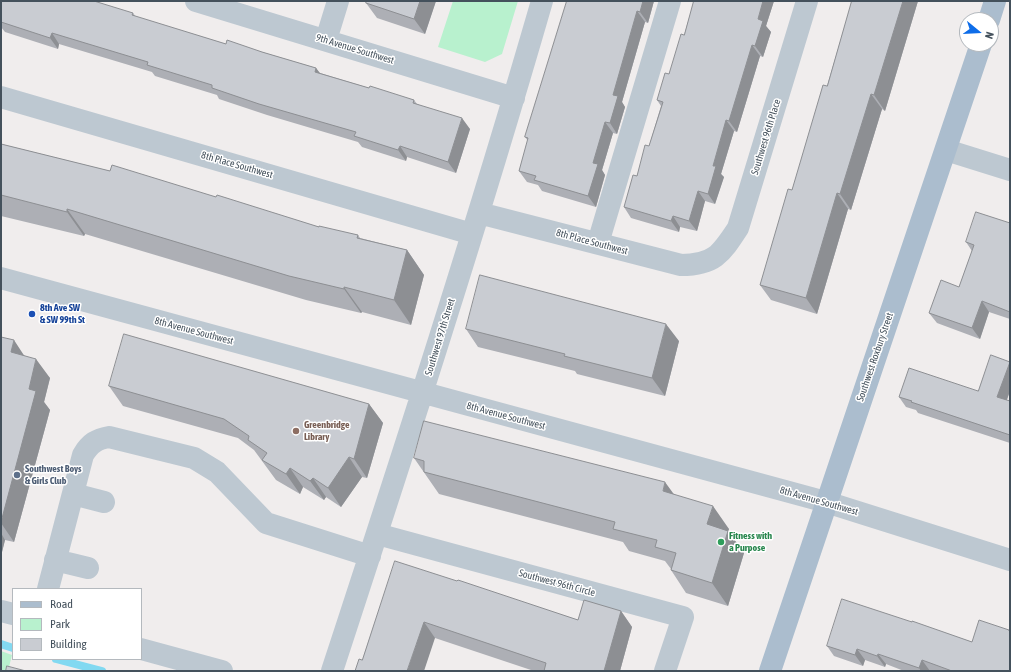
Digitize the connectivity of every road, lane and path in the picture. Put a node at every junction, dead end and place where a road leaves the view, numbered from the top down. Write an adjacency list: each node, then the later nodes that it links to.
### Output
1 (196, 1): 8 (street, 9th Avenue Southwest)
2 (338, 1): 8 (street)
3 (542, 1): 11 (street, Southwest 97th Street)
4 (670, 1): 16 (street)
5 (807, 1): 17 (street, Southwest 96th Place)
6 (995, 1): 7 (main road)
7 (992, 12)
8 (326, 40): 11 (street, 9th Avenue Southwest)
9 (978, 52): 12 (main road, Southwest Roxbury Street)
10 (1, 96): 15 (street, 8th Place Southwest)
11 (514, 98): 14 (street, Southwest 97th Street)
12 (946, 150): 13 (street); 22 (main road, Southwest Roxbury Street)
13 (1010, 170)
14 (479, 213): 15 (street, Southwest 97th Street); 16 (street, 8th Place Southwest)
15 (472, 234): 19 (street, Southwest 97th Street)
16 (598, 243): 17 (street, 8th Place Southwest)
17 (706, 262)
18 (1, 278): 19 (street, 8th Avenue Southwest)
19 (422, 394): 22 (street, 8th Avenue Southwest); 23 (street, Southwest 97th Street)
20 (73, 494): 21 (street); 24 (street); 25 (street)
21 (104, 502)
22 (826, 502): 26 (street, 8th Avenue Southwest); 35 (main road, Southwest Roxbury Street)
23 (377, 534): 24 (street, Southwest 97th Street); 34 (street, Southwest 96th Circle)
24 (370, 556): 33 (street, Southwest 97th Street)
25 (56, 560): 27 (street); 28 (street)
26 (1010, 560)
27 (88, 568)
28 (48, 588)
29 (1, 611): 30 (street)
30 (12, 614)
31 (142, 649): 32 (street)
32 (222, 671)
33 (332, 671)
34 (665, 671)
35 (770, 671)

